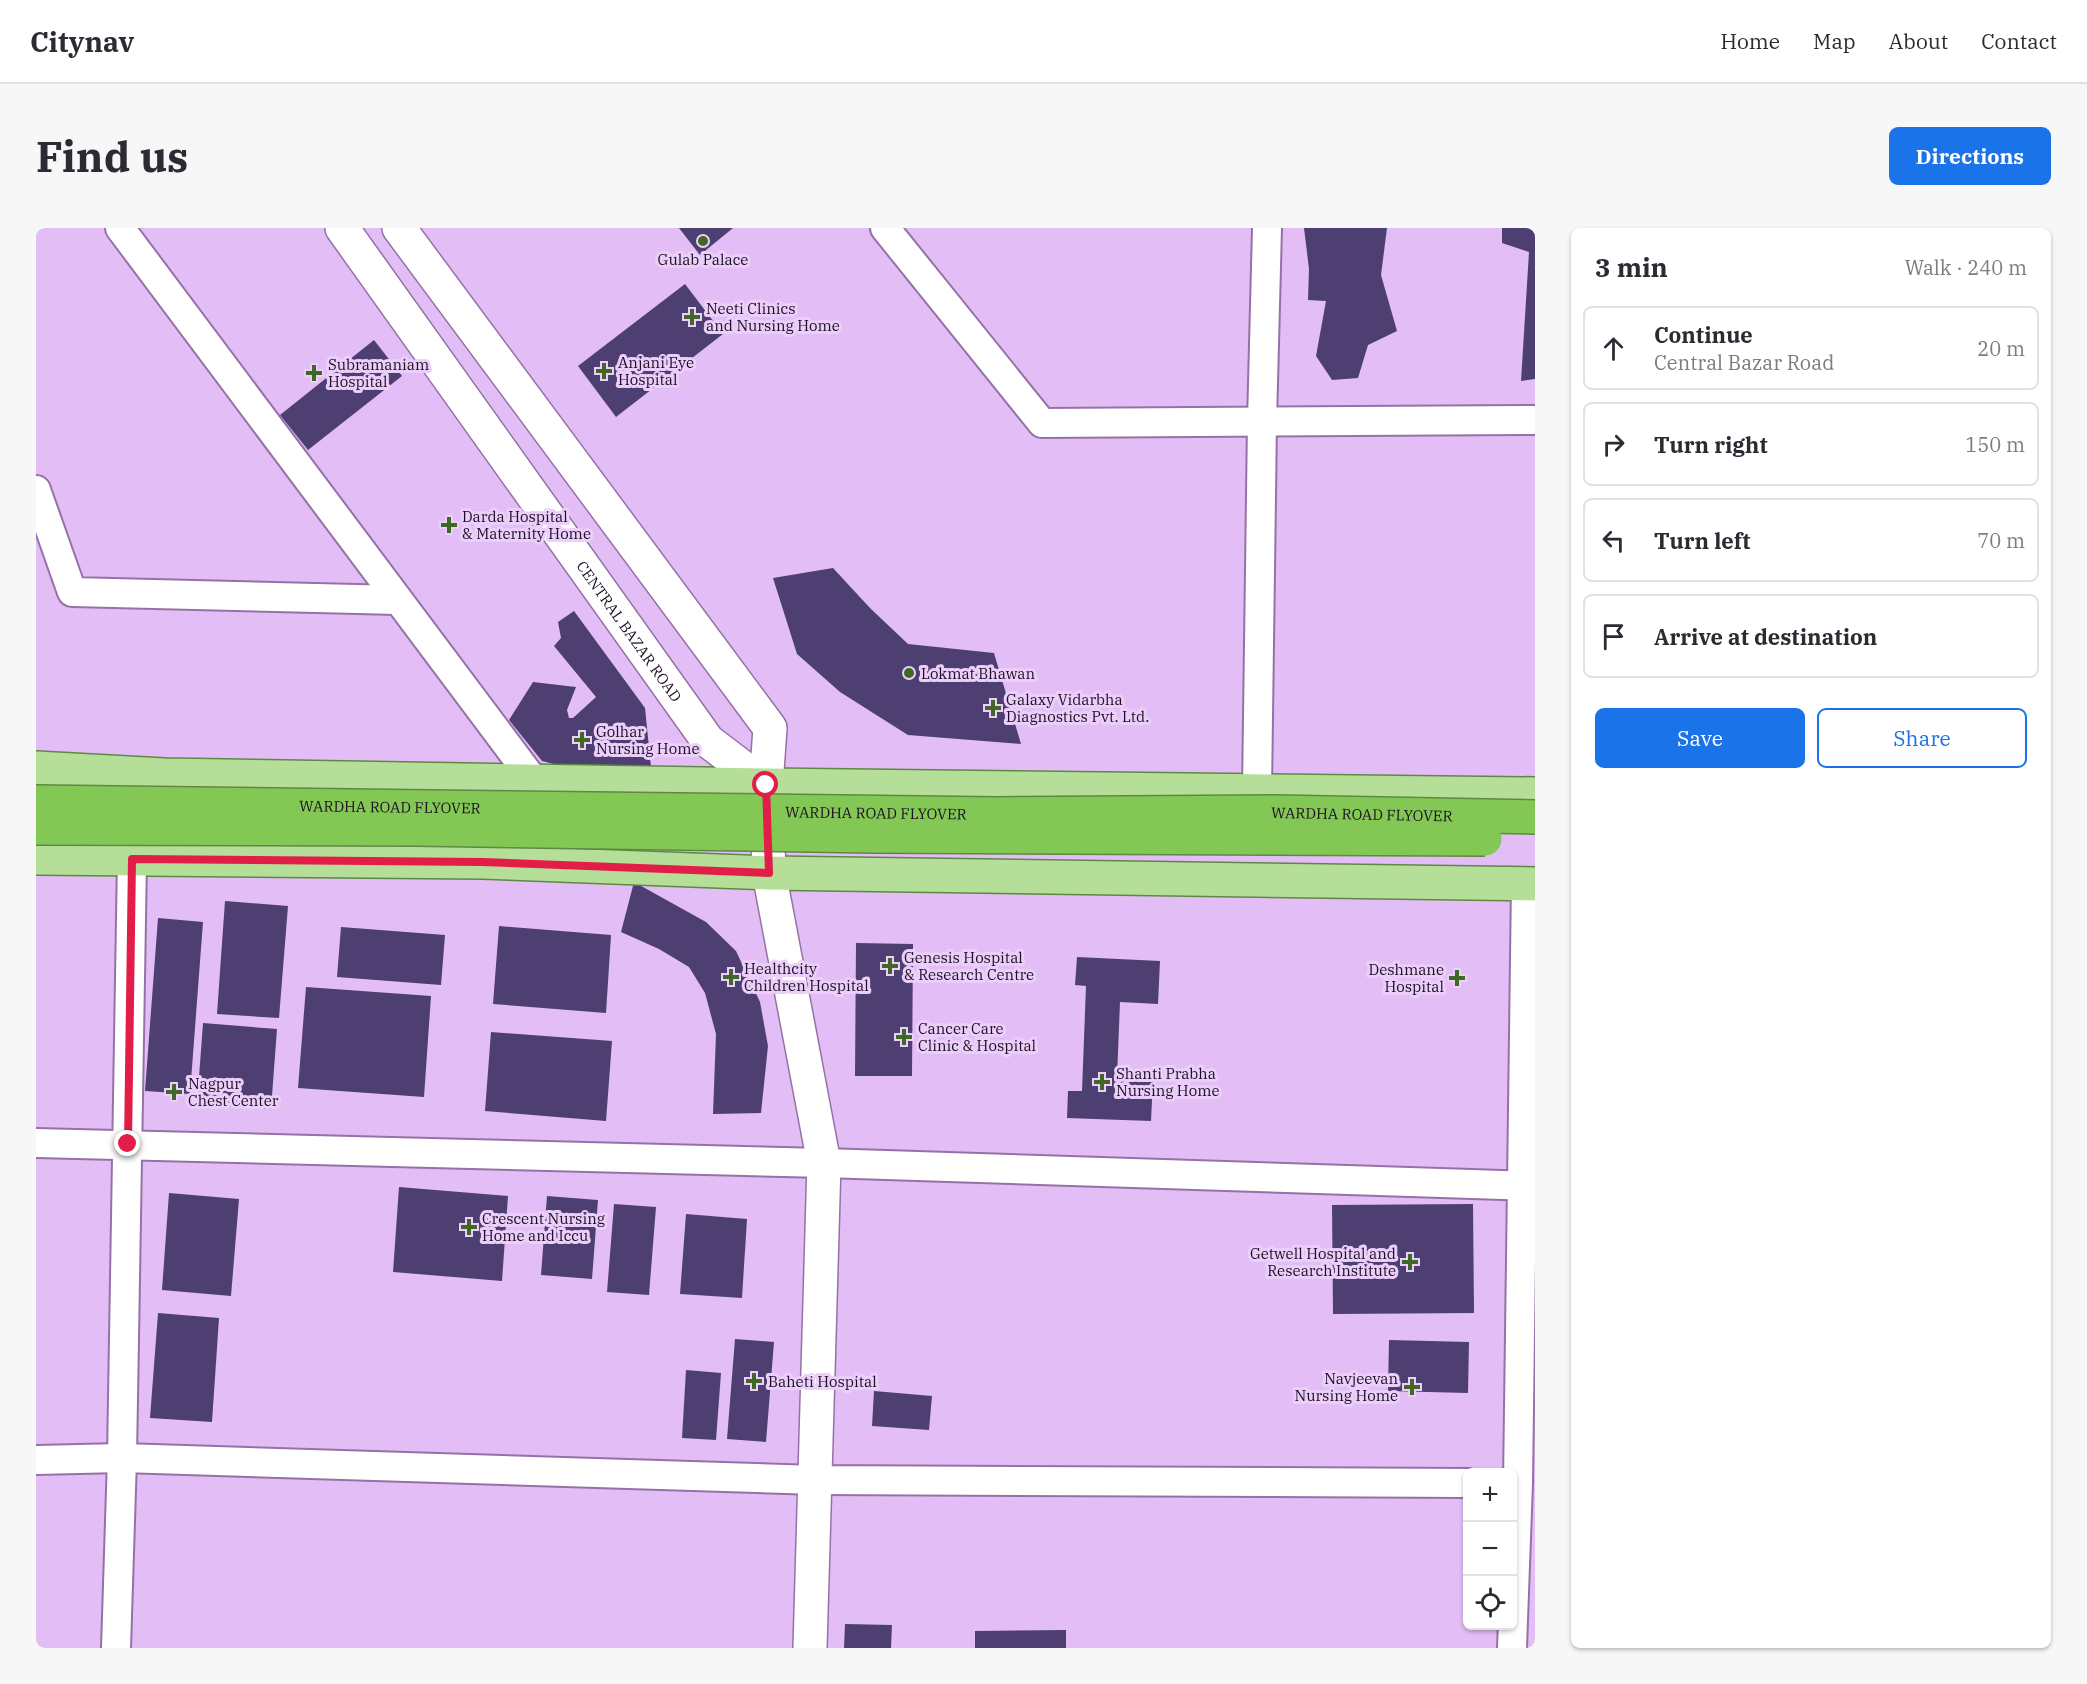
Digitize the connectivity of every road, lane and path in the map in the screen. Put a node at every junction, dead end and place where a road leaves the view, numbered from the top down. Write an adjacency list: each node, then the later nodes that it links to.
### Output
1 (120, 228): 9 (street)
2 (342, 228): 12 (main road, CENTRAL BAZAR ROAD)
3 (399, 228): 12 (main road)
4 (885, 228): 7 (street)
5 (1268, 228): 7 (street)
6 (1535, 420): 7 (street)
7 (1262, 422): 13 (street)
8 (36, 490): 9 (street)
9 (398, 600): 11 (street)
10 (36, 768): 11 (main road)
11 (534, 781): 12 (main road)
12 (766, 785): 13 (main road); 21 (main road)
13 (1257, 791): 14 (main road)
14 (1535, 794)
15 (36, 802): 16 (highway, WARDHA ROAD FLYOVER, bridge)
16 (1535, 818)
17 (36, 828): 18 (highway, WARDHA ROAD FLYOVER, bridge)
18 (1535, 839)
19 (36, 858): 20 (main road)
20 (132, 859): 21 (main road); 24 (street)
21 (769, 873): 22 (main road); 25 (main road)
22 (1531, 884): 26 (street)
23 (36, 1143): 24 (street)
24 (128, 1144): 25 (street); 27 (street)
25 (824, 1163): 26 (street); 29 (main road)
26 (1528, 1186): 31 (street)
27 (122, 1458): 28 (street); 29 (street); 32 (street)
28 (36, 1460)
29 (816, 1480): 30 (street); 33 (main road)
30 (1463, 1483)
31 (1522, 1483): 34 (street)
32 (116, 1648)
33 (810, 1648)
34 (1512, 1648)

